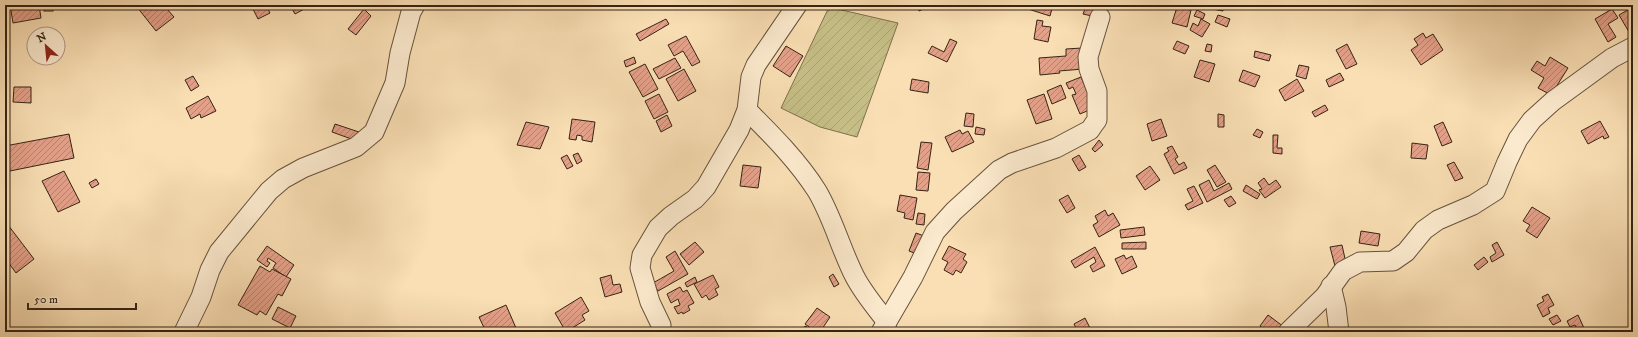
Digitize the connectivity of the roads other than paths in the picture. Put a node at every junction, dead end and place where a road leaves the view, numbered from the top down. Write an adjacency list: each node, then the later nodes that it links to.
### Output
1 (415, 5): 8 (street)
2 (797, 5): 5 (street)
3 (1100, 18): 7 (street)
4 (1633, 47): 6 (street)
5 (747, 110): 7 (street); 9 (street)
6 (1331, 286): 10 (street); 11 (street)
7 (884, 327)
8 (184, 332)
9 (661, 332)
10 (1288, 332)
11 (1339, 332)

